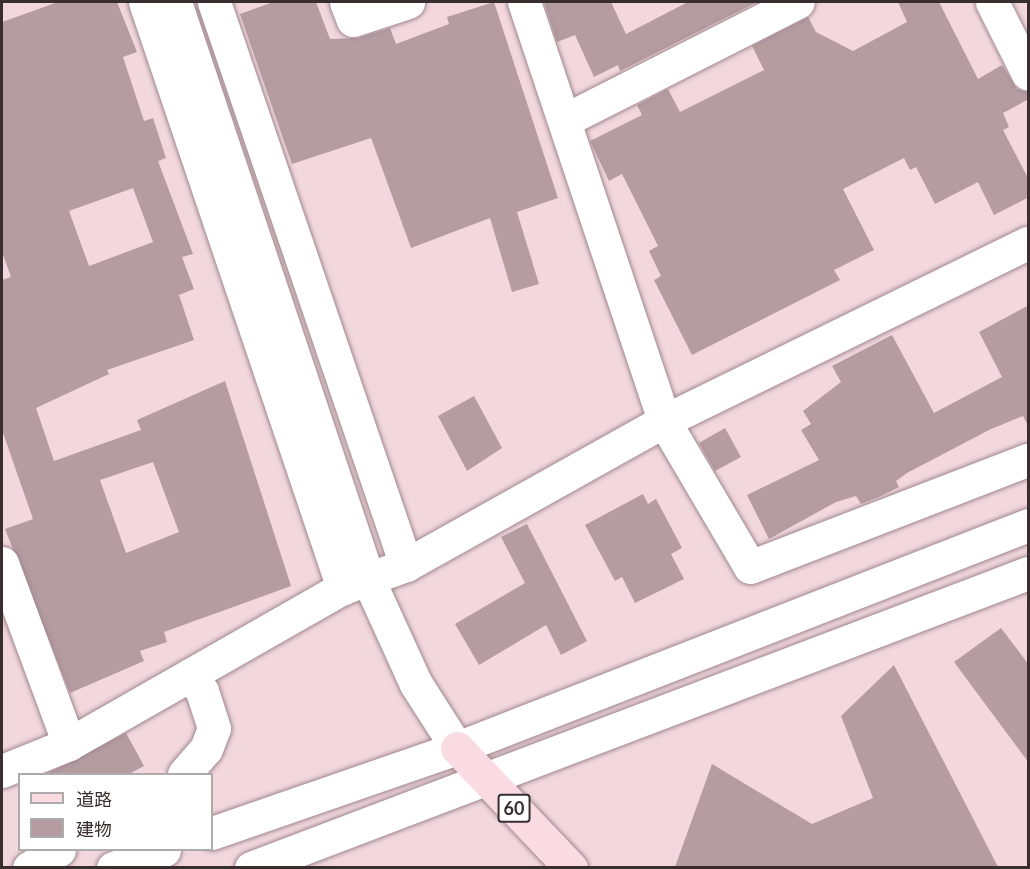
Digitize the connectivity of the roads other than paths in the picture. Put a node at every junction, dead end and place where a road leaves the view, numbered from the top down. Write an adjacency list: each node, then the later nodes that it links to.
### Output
1 (145, 2): 18 (street)
2 (175, 2): 18 (street)
3 (214, 2): 16 (street)
4 (346, 2): 5 (street)
5 (408, 2)
6 (524, 2): 10 (street)
7 (798, 2): 10 (street)
8 (992, 2): 9 (street)
9 (1029, 74)
10 (565, 120): 12 (street)
11 (1029, 243): 12 (street)
12 (664, 421): 13 (street); 16 (street)
13 (1029, 460)
14 (1029, 525): 21 (street)
15 (2, 563): 20 (street)
16 (406, 565): 18 (street)
17 (1029, 573): 24 (street)
18 (356, 584): 19 (street); 21 (street)
19 (190, 675): 20 (street); 23 (street)
20 (69, 744): 22 (street)
21 (457, 748): 24 (main road, 60); 25 (street)
22 (2, 771)
23 (185, 773)
24 (488, 781): 30 (street); 31 (main road, 60)
25 (213, 833)
26 (56, 851): 28 (street)
27 (158, 851): 29 (street)
28 (29, 867)
29 (113, 867)
30 (251, 867)
31 (571, 867)

